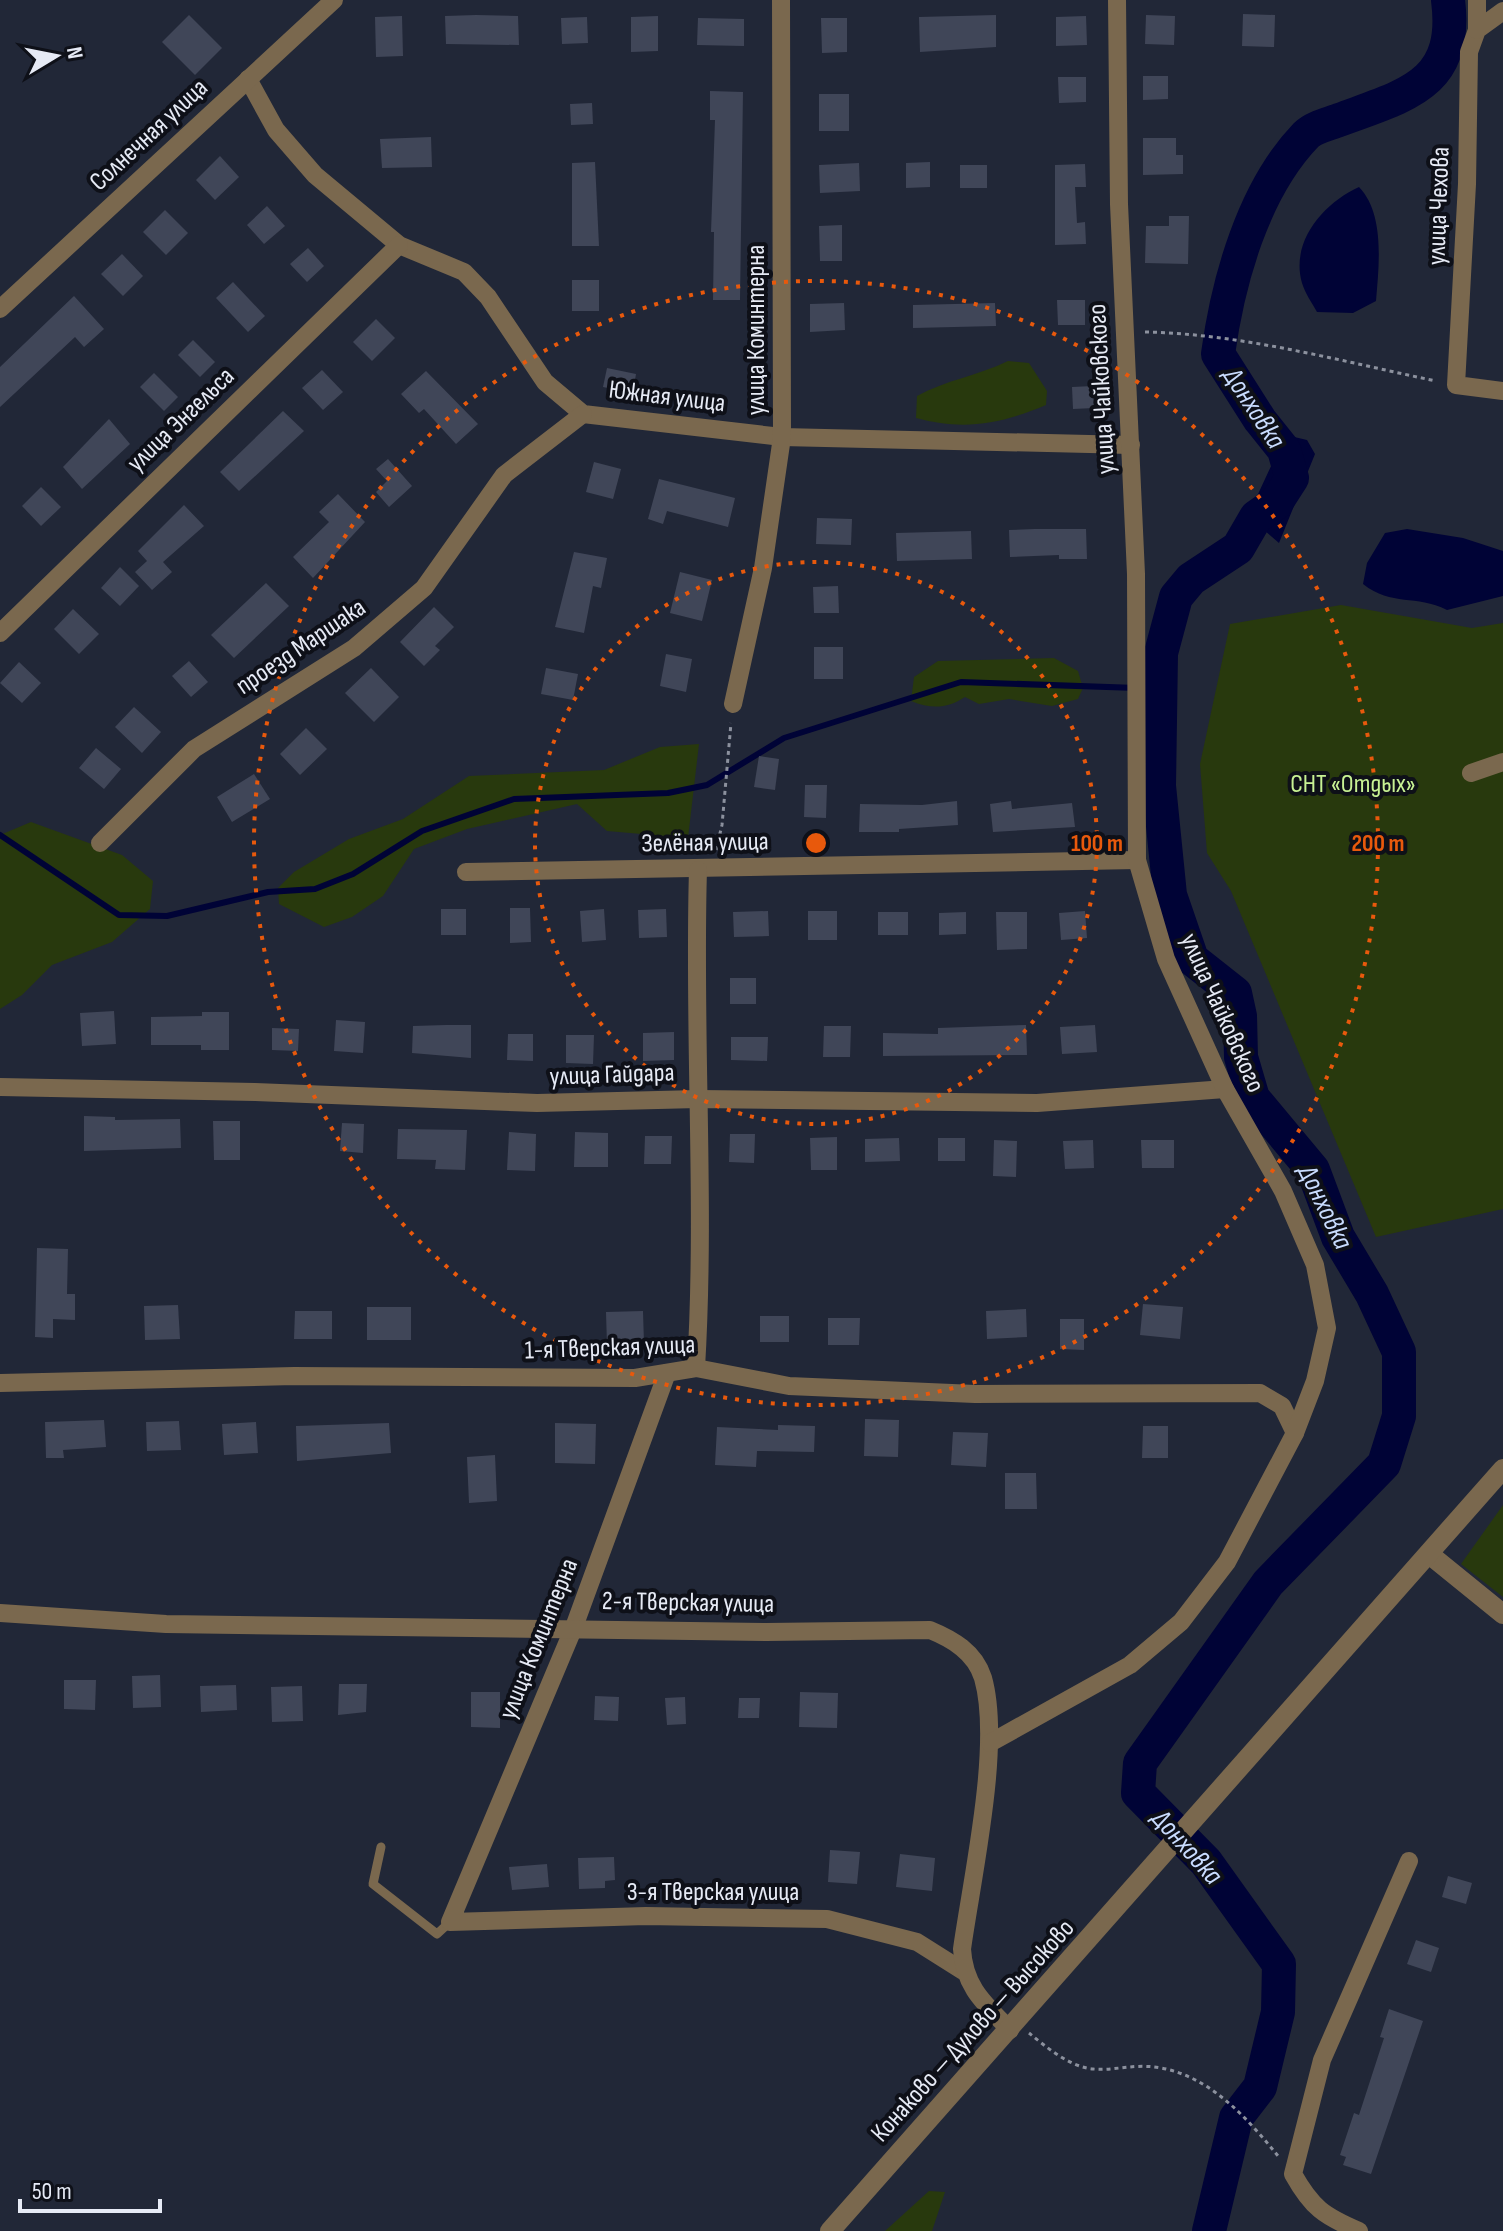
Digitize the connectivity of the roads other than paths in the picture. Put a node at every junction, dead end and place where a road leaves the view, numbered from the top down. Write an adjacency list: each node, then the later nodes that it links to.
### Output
1 (334, 0): 7 (street, Солнечная улица)
2 (781, 0): 12 (street, улица Коминтерна)
3 (1117, 0): 13 (street, улица Чайковского)
4 (1477, 0): 6 (street, улица Чехова)
5 (1503, 11): 6 (street)
6 (1477, 30): 10 (street, улица Чехова)
7 (248, 79): 8 (street, Южная улица); 9 (street, Солнечная улица)
8 (399, 245): 11 (street, Южная улица); 14 (street, улица Энгельса)
9 (0, 309)
10 (1503, 391)
11 (583, 414): 12 (street, Южная улица); 18 (street, проезд Маршака)
12 (782, 437): 13 (street, Южная улица); 15 (street, улица Коминтерна)
13 (1131, 445): 19 (street, улица Чайковского)
14 (0, 633)
15 (733, 704)
16 (1503, 762): 17 (street)
17 (1471, 773)
18 (100, 843)
19 (1137, 860): 20 (street, Зелёная улица); 23 (street, улица Чайковского)
20 (704, 869): 21 (street, Зелёная улица); 24 (street)
21 (466, 872)
22 (0, 1087): 24 (street, улица Гайдара)
23 (1225, 1089): 24 (street, улица Гайдара); 28 (street, улица Чайковского)
24 (698, 1099): 25 (street)
25 (696, 1368): 26 (street, 1-я Тверская улица); 28 (street, 1-я Тверская улица)
26 (667, 1373): 27 (street, 1-я Тверская улица); 33 (street, улица Коминтерна)
27 (0, 1383)
28 (1295, 1433): 34 (street, улица Чайковского)
29 (1503, 1469): 30 (street, Конаково — Дулово — Высоково)
30 (1429, 1554): 32 (street); 39 (street, Конаково — Дулово — Высоково)
31 (0, 1613): 33 (street, 2-я Тверская улица)
32 (1503, 1614)
33 (574, 1627): 34 (street, 2-я Тверская улица); 37 (street, улица Коминтерна)
34 (990, 1743): 38 (street, 2-я Тверская улица)
35 (381, 1847): 37 (lane)
36 (1409, 1861): 41 (street)
37 (450, 1922): 38 (street, 3-я Тверская улица)
38 (963, 1971): 39 (street)
39 (1014, 2026): 40 (street, Конаково — Дулово — Высоково)
40 (830, 2231)
41 (1359, 2231)

